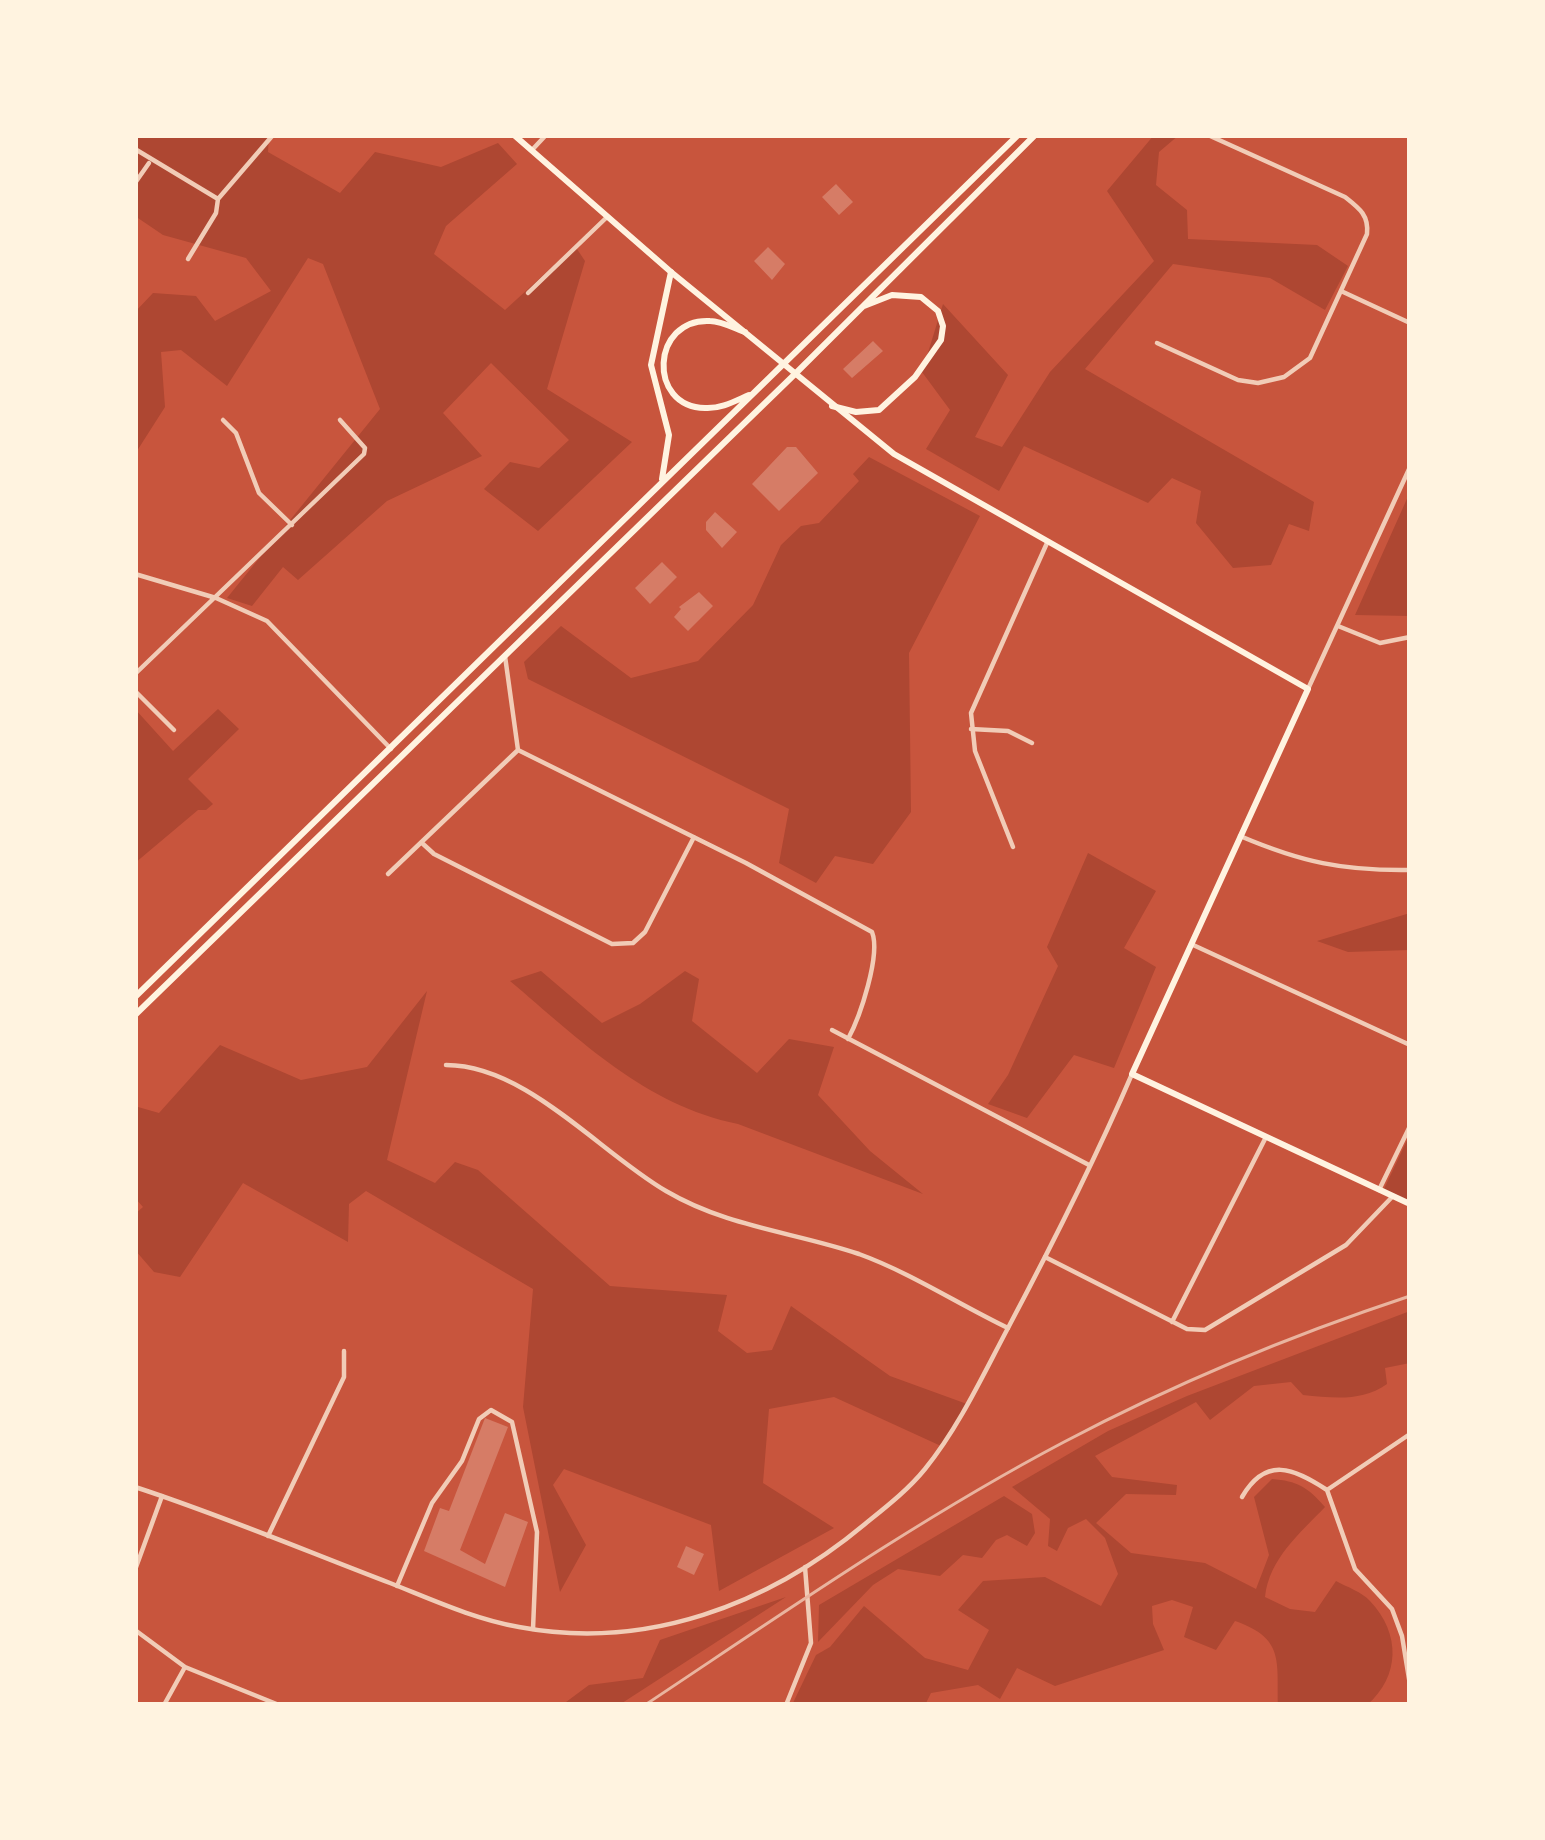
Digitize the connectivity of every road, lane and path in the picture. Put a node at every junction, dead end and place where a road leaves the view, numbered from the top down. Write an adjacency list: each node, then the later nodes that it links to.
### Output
1 (273, 135): 11 (street)
2 (514, 135): 8 (main road)
3 (547, 135): 8 (street)
4 (1018, 135): 21 (main road)
5 (1036, 135): 17 (main road)
6 (1208, 135): 15 (street)
7 (135, 149): 9 (street)
8 (532, 150): 12 (main road)
9 (150, 160): 10 (street); 11 (street)
10 (135, 183)
11 (218, 199): 13 (street)
12 (608, 215): 14 (main road); 16 (street)
13 (188, 259)
14 (670, 272): 19 (main road); 28 (main road)
15 (1341, 292): 18 (street); 20 (street)
16 (528, 293)
17 (861, 308): 22 (main road); 24 (main road)
18 (1410, 323)
19 (745, 332): 21 (main road); 23 (main road)
20 (1157, 343)
21 (783, 363): 22 (main road); 23 (main road)
22 (796, 374): 24 (main road); 35 (main road)
23 (753, 394): 28 (main road)
24 (832, 406): 30 (main road)
25 (223, 420): 29 (street)
26 (340, 420): 29 (street)
27 (1410, 466): 33 (street)
28 (660, 484): 42 (main road)
29 (292, 525): 32 (street)
30 (1047, 543): 37 (main road); 39 (street)
31 (135, 574): 32 (street)
32 (216, 598): 36 (street); 42 (street)
33 (1338, 626): 34 (street); 37 (street)
34 (1410, 637)
35 (505, 656): 43 (street); 52 (main road)
36 (135, 674)
37 (1308, 689): 44 (main road)
38 (135, 691): 40 (street)
39 (971, 729): 41 (street); 47 (street)
40 (174, 730)
41 (1032, 743)
42 (391, 748): 51 (main road)
43 (518, 750): 45 (street); 46 (street)
44 (1240, 836): 48 (street); 50 (main road)
45 (694, 837): 46 (street); 54 (street)
46 (422, 843): 49 (street)
47 (1013, 847)
48 (1410, 871)
49 (388, 874)
50 (1191, 944): 55 (street); 57 (main road)
51 (135, 997)
52 (135, 1015)
53 (832, 1030): 54 (street)
54 (848, 1039): 60 (street)
55 (1410, 1045)
56 (446, 1065): 66 (street)
57 (1132, 1074): 59 (main road); 60 (street)
58 (1410, 1126): 61 (street)
59 (1266, 1137): 61 (main road); 65 (street)
60 (1089, 1165): 64 (street)
61 (1379, 1190): 62 (main road)
62 (1393, 1196): 63 (main road); 65 (street)
63 (1410, 1204)
64 (1045, 1256): 65 (street); 66 (street)
65 (1172, 1322)
66 (1008, 1328): 74 (street)
67 (344, 1351): 73 (street)
68 (1410, 1434): 70 (street)
69 (135, 1486): 71 (street)
70 (1327, 1490): 72 (street); 80 (street)
71 (162, 1496): 73 (street); 75 (street)
72 (1242, 1497)
73 (268, 1536): 76 (street)
74 (805, 1567): 77 (street); 83 (street)
75 (135, 1570)
76 (397, 1586): 77 (street); 77 (street)
77 (533, 1629)
78 (135, 1630): 79 (street)
79 (184, 1667): 81 (street); 82 (street)
80 (1410, 1685)
81 (164, 1705)
82 (279, 1705)
83 (786, 1705)

